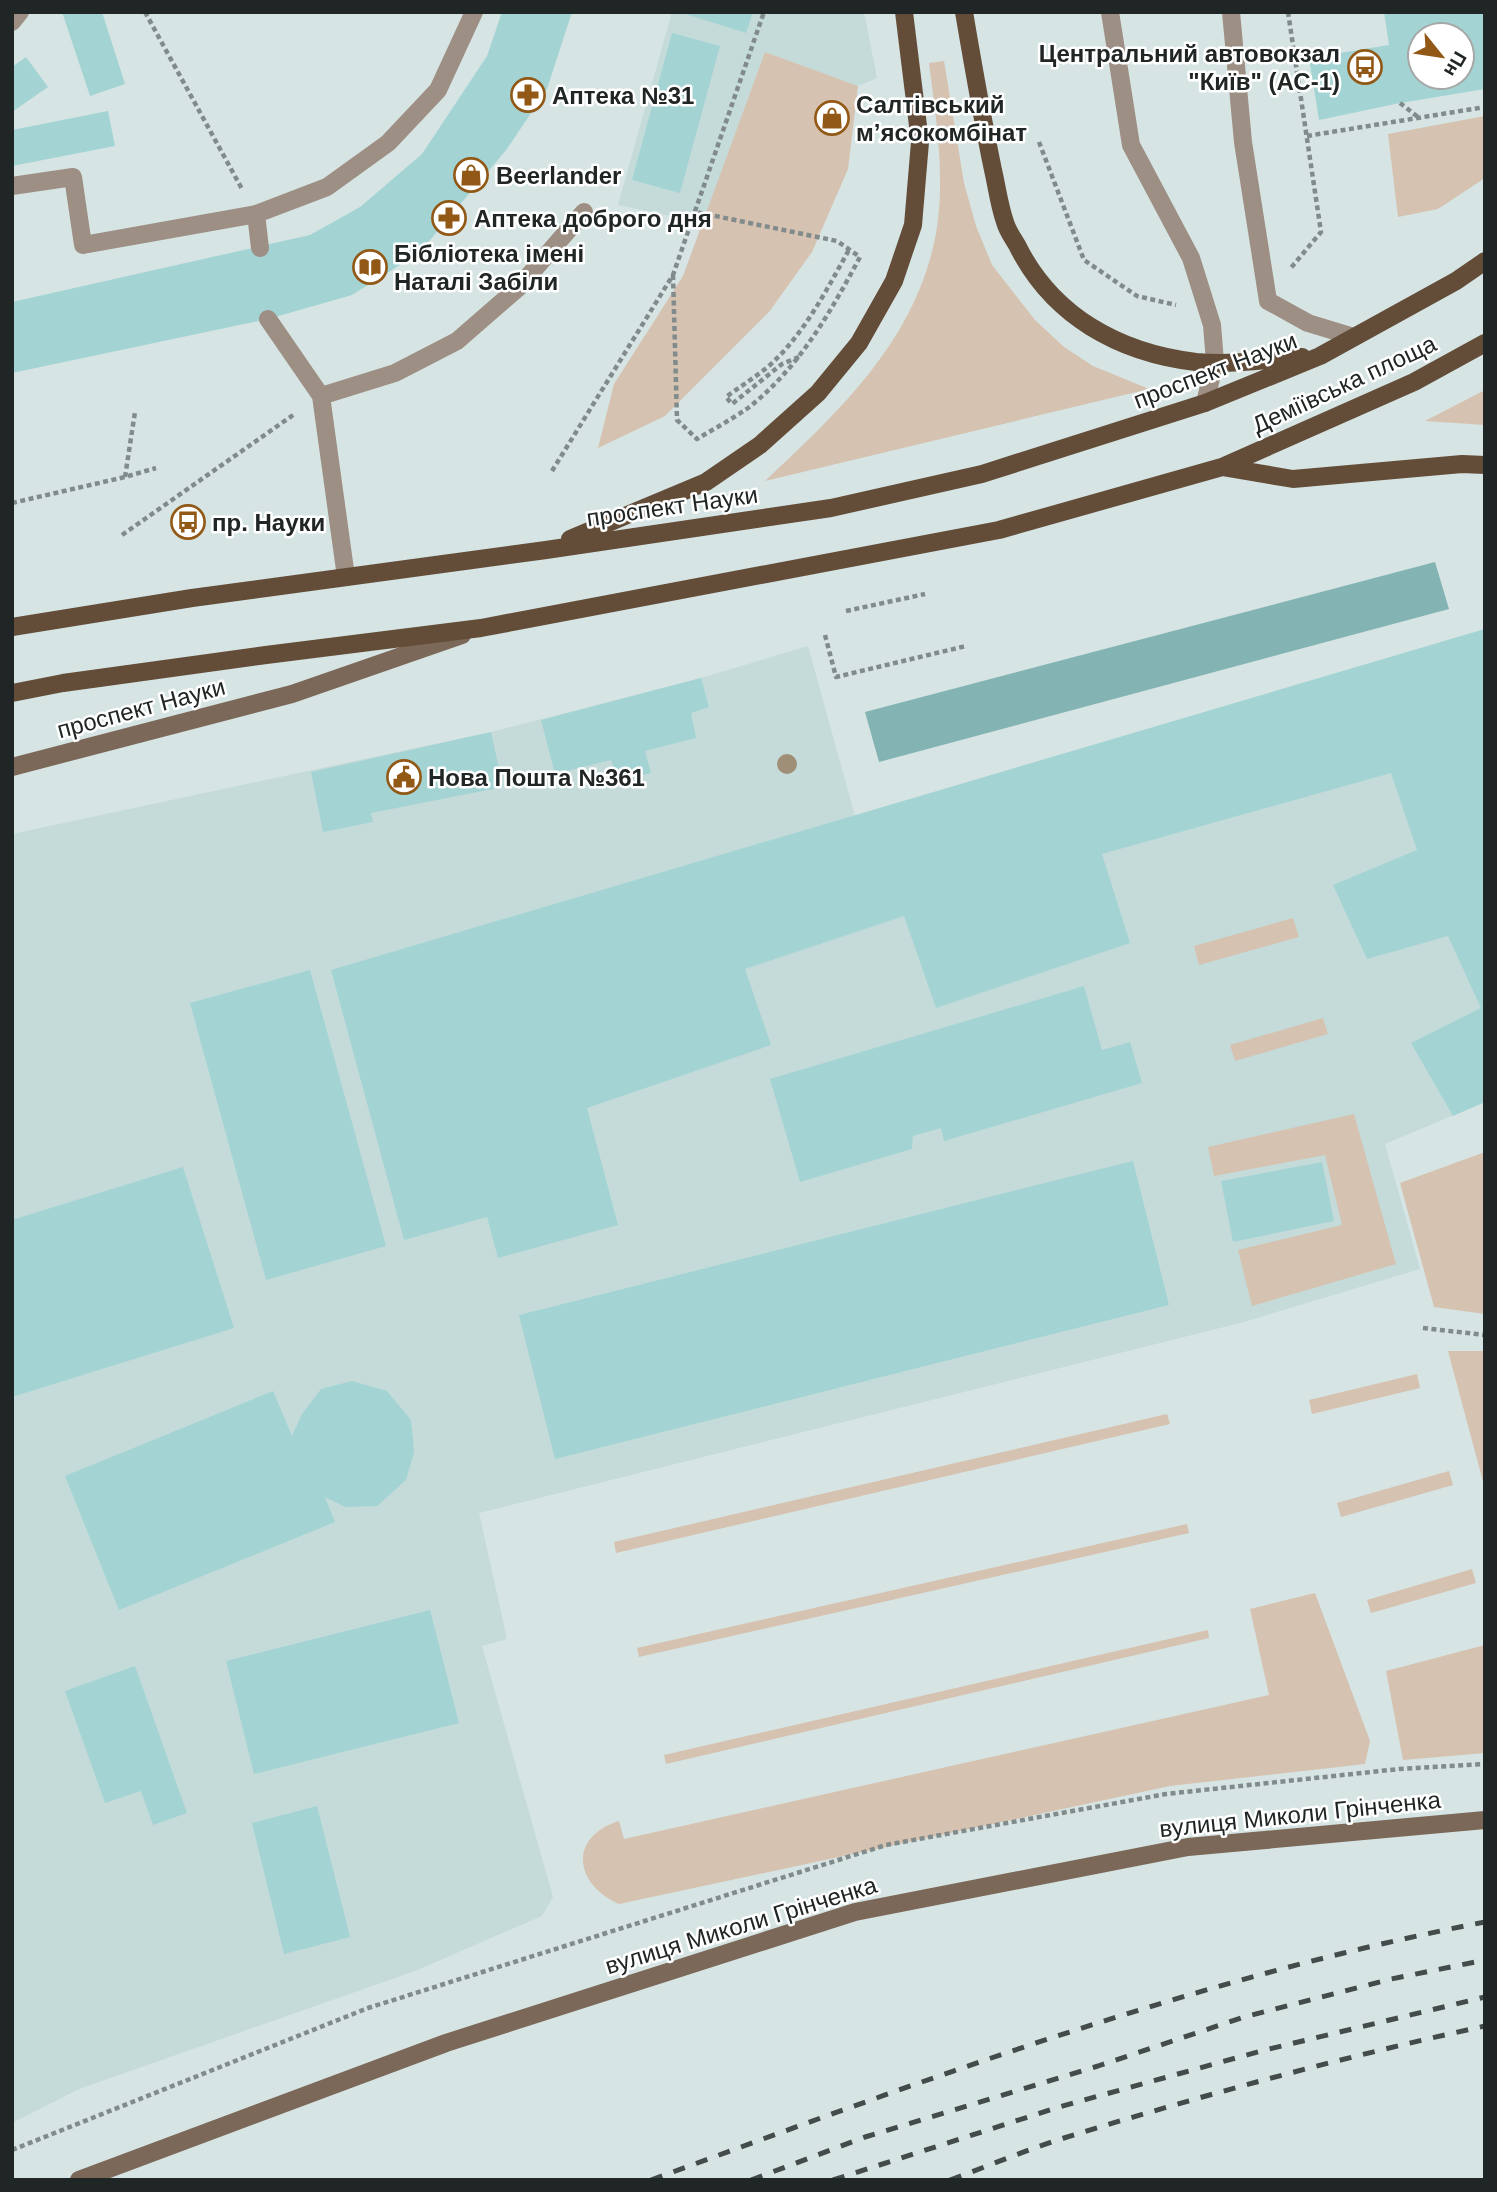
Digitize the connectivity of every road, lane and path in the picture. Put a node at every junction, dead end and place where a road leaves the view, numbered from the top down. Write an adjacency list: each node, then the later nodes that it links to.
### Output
1 (20, 12): 9 (lane)
2 (145, 12): 18 (path)
3 (474, 12): 18 (lane)
4 (764, 12): 17 (path)
5 (904, 12): 40 (main road)
6 (964, 12): 29 (main road)
7 (1111, 12): 29 (lane)
8 (1231, 12): 25 (lane)
9 (12, 22)
10 (1400, 103): 12 (path)
11 (1485, 107): 12 (path)
12 (1419, 118): 13 (path)
13 (1307, 135)
14 (1039, 142): 23 (path)
15 (12, 186): 18 (lane)
16 (584, 212): 30 (lane)
17 (696, 212): 20 (path); 22 (path)
18 (256, 214): 19 (lane)
19 (260, 248)
20 (850, 248): 28 (path); 28 (path)
21 (1485, 261): 25 (main road, Деміївська площа)
22 (673, 275): 28 (path); 36 (path)
23 (1137, 296)
24 (268, 319): 30 (lane)
25 (1354, 337): 27 (main road, Деміївська площа)
26 (1485, 343): 34 (main road, Деміївська площа)
27 (1320, 356): 29 (main road); 31 (main road, проспект Науки)
28 (800, 357)
29 (1215, 362): 31 (lane)
30 (321, 396): 39 (path); 41 (lane)
31 (1205, 404): 40 (main road, проспект Науки)
32 (135, 412): 37 (path)
33 (1485, 465): 34 (main road)
34 (1222, 467): 45 (main road, проспект Науки)
35 (156, 468): 37 (path)
36 (552, 471)
37 (125, 477): 38 (path)
38 (12, 503)
39 (122, 534)
40 (546, 550): 41 (main road, проспект Науки)
41 (346, 577): 44 (main road, проспект Науки)
42 (925, 594): 43 (path)
43 (846, 611)
44 (12, 627)
45 (481, 628): 48 (main road, проспект Науки); 49 (main road, проспект Науки)
46 (825, 635): 47 (path)
47 (966, 646)
48 (12, 693)
49 (12, 767)
50 (1423, 1328): 51 (path)
51 (1485, 1335)
52 (1485, 1764): 54 (path)
53 (1485, 1820): 55 (main road, вулиця Миколи Грінченка)
54 (12, 2150)
55 (79, 2180)

